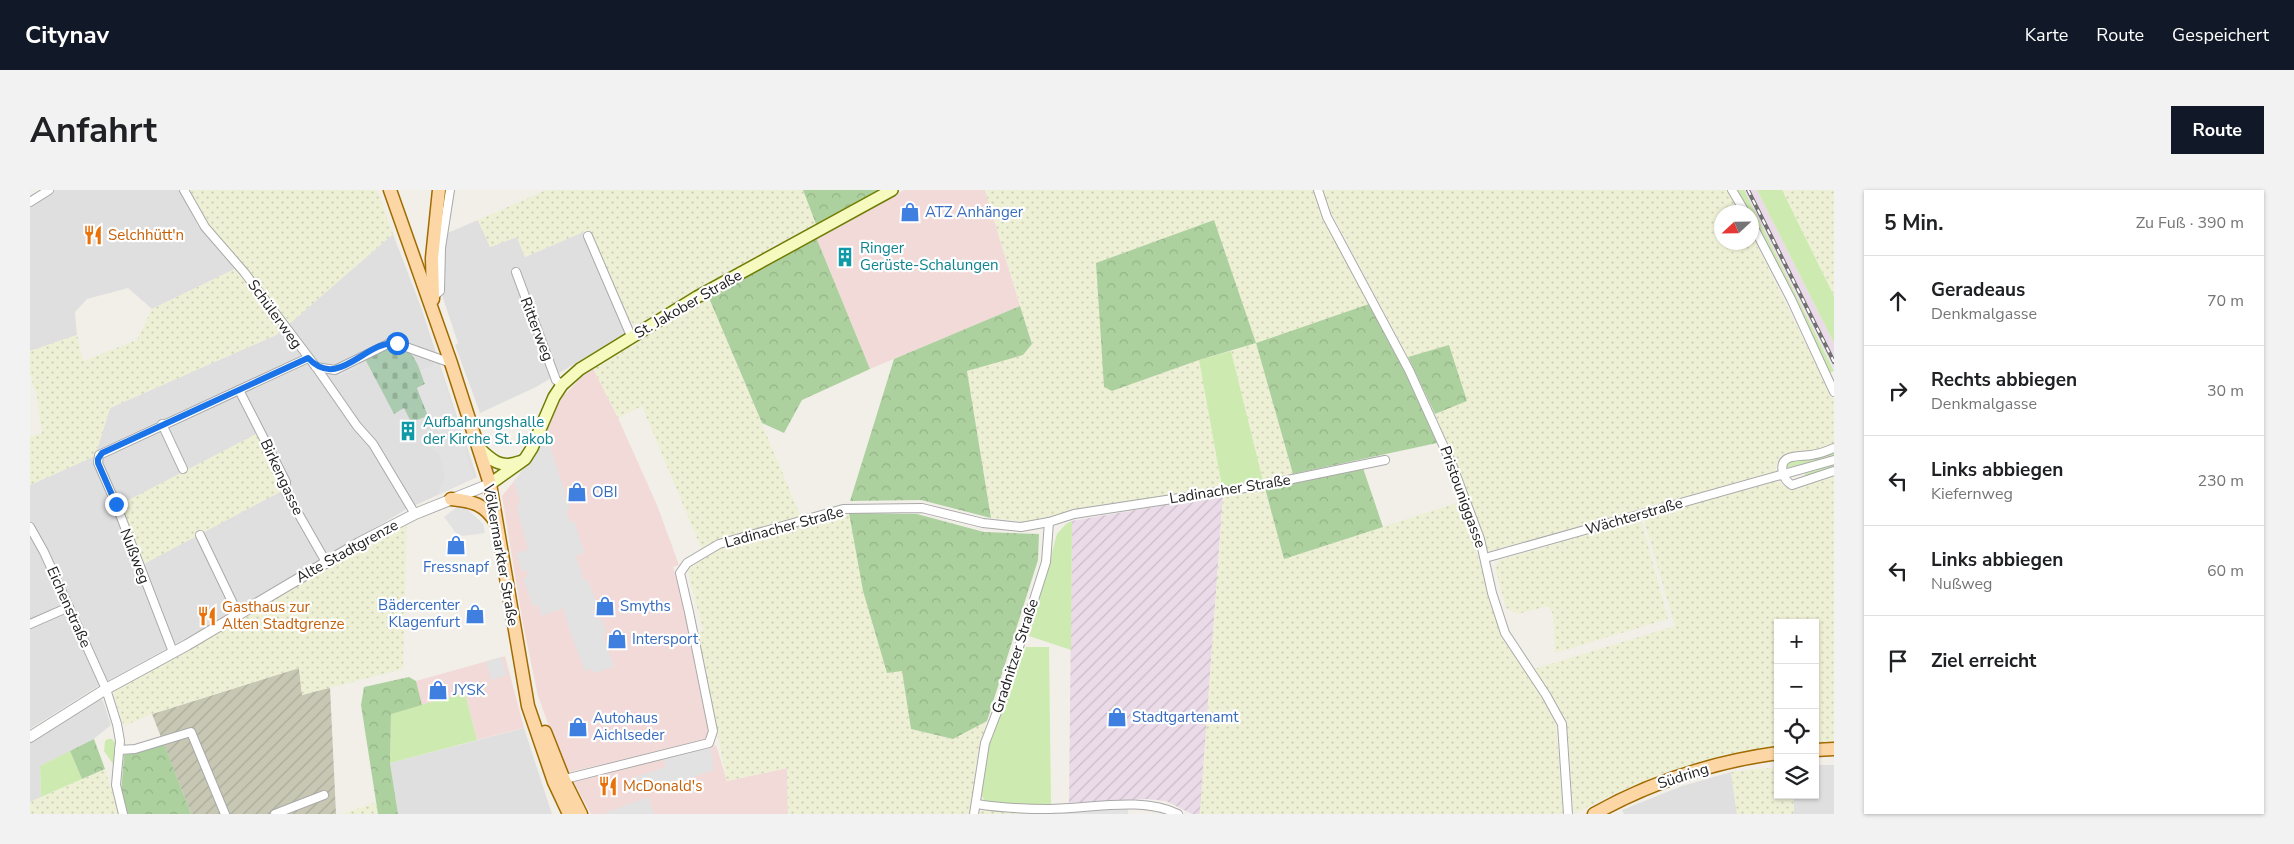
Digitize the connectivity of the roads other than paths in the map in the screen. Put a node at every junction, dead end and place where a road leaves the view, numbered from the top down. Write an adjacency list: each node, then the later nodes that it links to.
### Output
1 (49, 190): 9 (street)
2 (184, 190): 17 (street, Schülerweg)
3 (390, 190): 15 (main road, Völkermarkter Straße)
4 (439, 190): 14 (main road)
5 (450, 190): 14 (street)
6 (892, 190): 16 (main road, St. Jakober Straße)
7 (1318, 190): 41 (street, Pristouniggasse)
8 (1732, 190): 10 (street)
9 (30, 202)
10 (1741, 205)
11 (588, 236): 16 (street)
12 (1759, 237): 24 (street)
13 (516, 272): 22 (street, Ritterweg)
14 (433, 297): 15 (main road)
15 (434, 314): 18 (main road, Völkermarkter Straße)
16 (631, 336): 22 (main road, St. Jakober Straße)
17 (308, 358): 19 (street, Schülerweg); 23 (street)
18 (451, 363): 20 (street); 26 (main road, Völkermarkter Straße)
19 (316, 367): 20 (street); 21 (street, Schülerweg)
20 (335, 370): 21 (street)
21 (328, 384): 36 (street, Schülerweg)
22 (562, 385): 28 (main road, St. Jakober Straße)
23 (240, 390): 25 (street); 42 (street, Birkengasse)
24 (1834, 392)
25 (162, 424): 31 (street); 46 (street, Nußweg)
26 (479, 448): 28 (main road); 34 (main road, Völkermarkter Straße)
27 (1834, 448): 33 (street)
28 (525, 459): 34 (main road, St. Jakober Straße)
29 (1385, 460): 37 (street, Ladinacher Straße)
30 (1834, 460): 33 (street, Wächterstraße)
31 (183, 469)
32 (1834, 471): 33 (street)
33 (1783, 474): 41 (street, Wächterstraße)
34 (490, 484): 35 (street, Alte Stadtgrenze); 38 (main road, Völkermarkter Straße)
35 (451, 499): 36 (street, Alte Stadtgrenze); 38 (main road)
36 (414, 514): 42 (street, Alte Stadtgrenze)
37 (1049, 522): 53 (street, Ladinacher Straße); 55 (street, Gradnitzer Straße)
38 (498, 526): 53 (main road, Völkermarkter Straße)
39 (30, 528): 43 (street, Eichenstraße)
40 (200, 535): 44 (street)
41 (1485, 558): 63 (street, Pristouniggasse)
42 (326, 562): 44 (street, Alte Stadtgrenze)
43 (69, 607): 45 (street); 47 (street, Eichenstraße)
44 (238, 614): 46 (street, Alte Stadtgrenze)
45 (30, 624)
46 (173, 652): 47 (street, Alte Stadtgrenze)
47 (106, 689): 48 (street, Alte Stadtgrenze); 50 (street, Eichenstraße)
48 (30, 737)
49 (1834, 749): 51 (main road)
50 (120, 750): 57 (street, Eichenstraße); 58 (street)
51 (1819, 750)
52 (1774, 754): 64 (main road, Südring)
53 (559, 781): 56 (main road, Völkermarkter Straße); 60 (main road, Völkermarkter Straße)
54 (324, 794): 59 (street)
55 (976, 804): 61 (street, Gradnitzer Straße); 62 (street)
56 (568, 812): 60 (main road, Völkermarkter Straße)
57 (123, 814)
58 (225, 814)
59 (275, 814)
60 (580, 814)
61 (974, 814)
62 (1178, 814)
63 (1568, 814)
64 (1594, 814)

